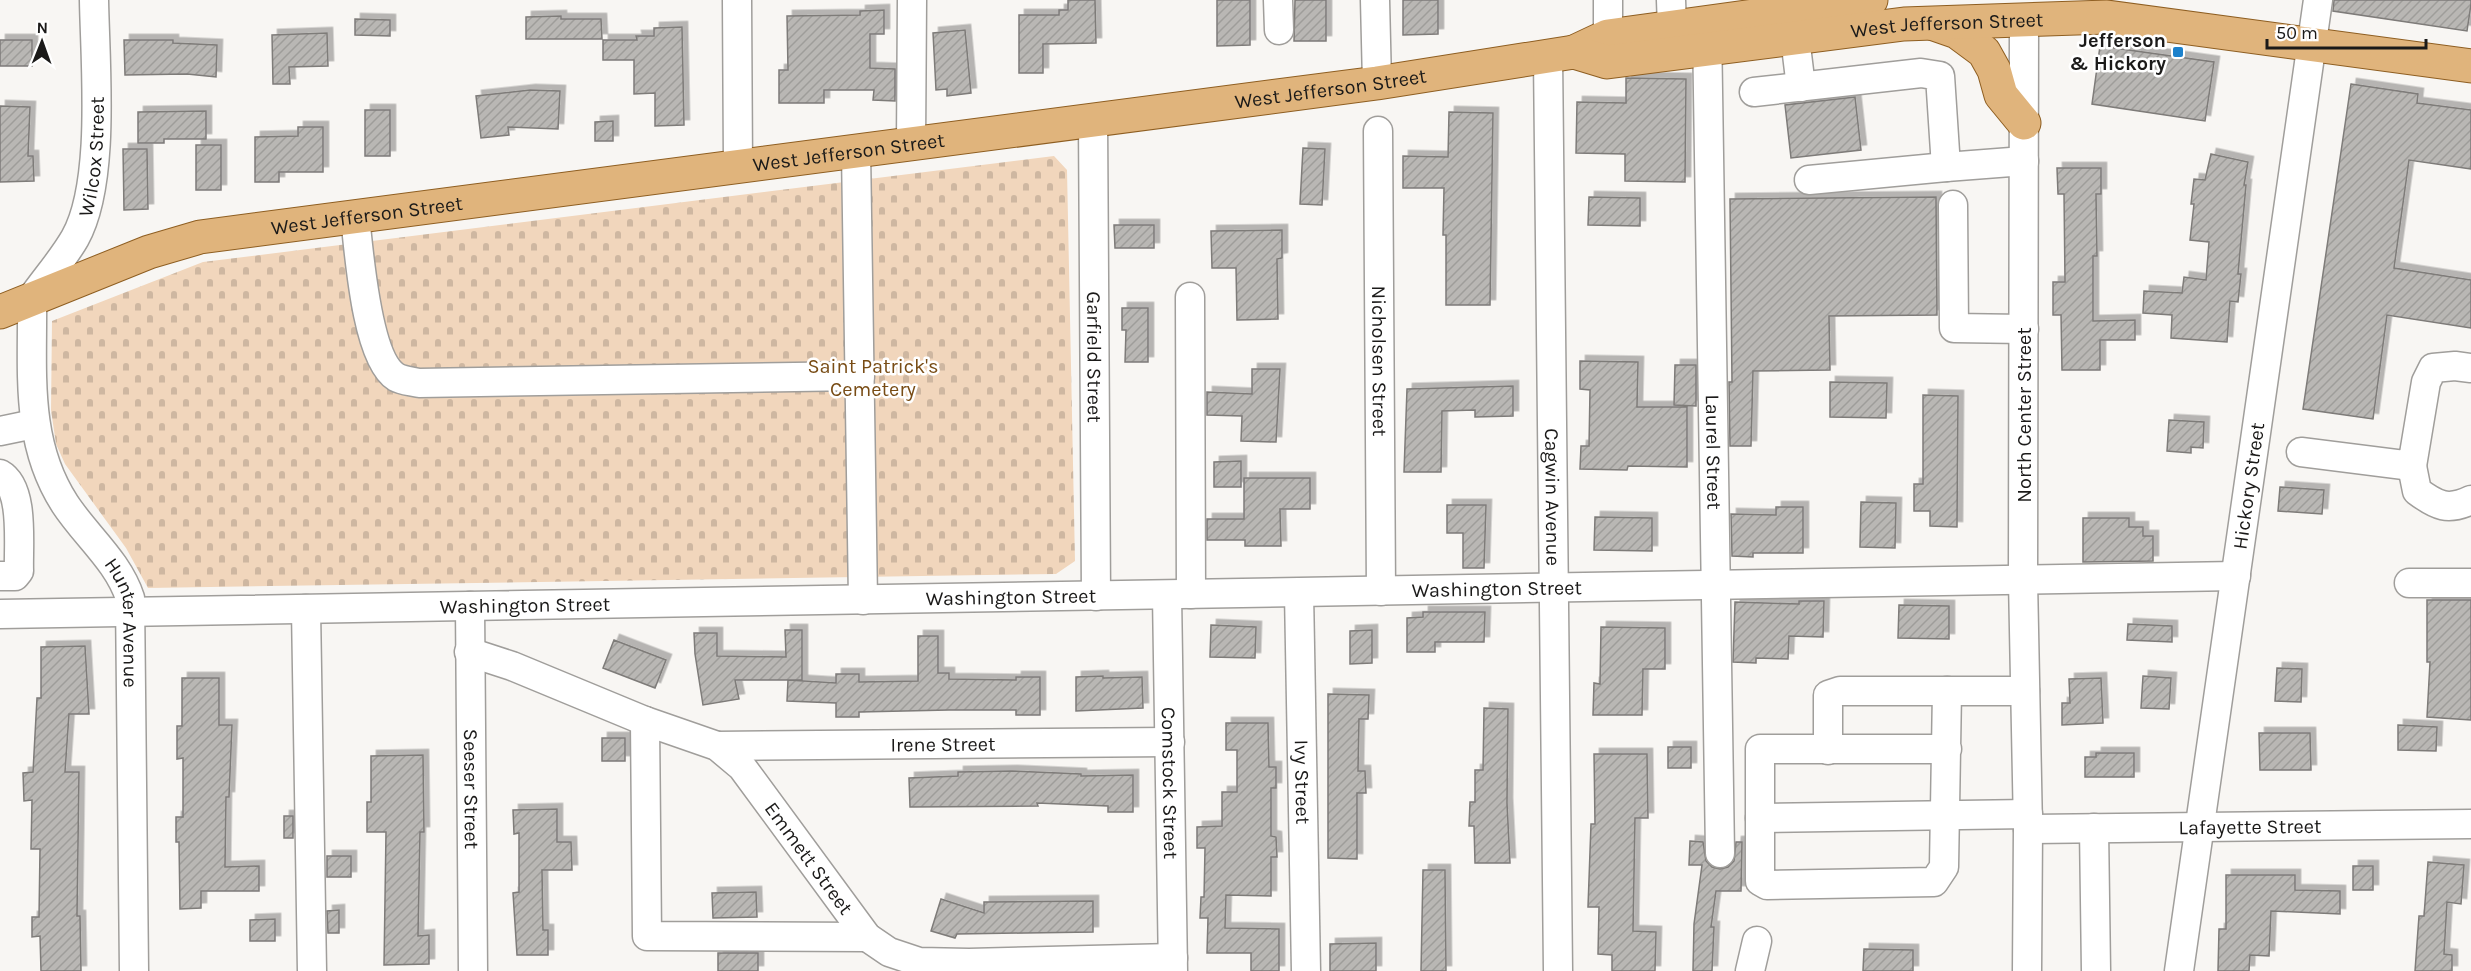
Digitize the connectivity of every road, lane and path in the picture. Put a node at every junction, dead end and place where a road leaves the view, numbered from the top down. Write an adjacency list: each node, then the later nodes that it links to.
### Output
1 (94, 0): 36 (street, Wilcox Street)
2 (737, 0): 30 (street)
3 (912, 0): 27 (street)
4 (1278, 0): 15 (street)
5 (1375, 0): 21 (street)
6 (1608, 0): 16 (street)
7 (1871, 0): 14 (main road)
8 (2068, 0): 12 (main road)
9 (2318, 0): 18 (street, Hickory Street)
10 (2024, 9): 12 (main road, West Jefferson Street); 13 (main road, West Jefferson Street); 25 (street, North Center Street)
11 (1671, 14): 14 (main road); 16 (main road)
12 (2107, 17): 18 (main road, West Jefferson Street)
13 (1930, 22): 17 (main road, West Jefferson Street); 25 (main road)
14 (1718, 23): 17 (main road, West Jefferson Street); 19 (main road, West Jefferson Street); 54 (street, Laurel Street)
15 (1279, 30)
16 (1608, 36): 19 (main road)
17 (1795, 38): 22 (street)
18 (2312, 45): 20 (main road, West Jefferson Street); 50 (street, Hickory Street)
19 (1561, 55): 21 (main road, West Jefferson Street); 55 (street, Cagwin Avenue)
20 (2471, 66)
21 (1377, 83): 24 (main road, West Jefferson Street)
22 (1801, 87): 23 (street); 31 (street)
23 (1754, 92)
24 (1093, 119): 27 (main road, West Jefferson Street); 59 (street, Garfield Street)
25 (2024, 123): 29 (street, North Center Street)
26 (1378, 130): 56 (street, Nicholsen Street)
27 (911, 144): 28 (main road, West Jefferson Street)
28 (856, 151): 30 (main road, West Jefferson Street); 41 (street)
29 (2024, 161): 31 (street); 39 (street, North Center Street)
30 (738, 167): 34 (main road, West Jefferson Street)
31 (1946, 167): 32 (street)
32 (1809, 180)
33 (1953, 205): 39 (street)
34 (355, 218): 36 (main road, West Jefferson Street); 41 (street)
35 (1190, 297): 58 (street, Comstock Street)
36 (32, 298): 37 (street); 38 (main road, West Jefferson Street); 42 (street, Hunter Avenue)
37 (0, 302)
38 (0, 312)
39 (2024, 329): 51 (street, North Center Street)
40 (2471, 369): 45 (street)
41 (860, 376): 60 (street)
42 (34, 424): 43 (street); 46 (street, Hunter Avenue)
43 (0, 431)
44 (2301, 452): 45 (street)
45 (2412, 466): 48 (street)
46 (51, 478): 47 (street); 63 (street, Hunter Avenue)
47 (6, 490): 49 (street)
48 (2471, 500)
49 (0, 576)
50 (2235, 576): 51 (street, Washington Street); 78 (street, Hickory Street)
51 (2023, 580): 54 (street, Washington Street); 67 (street, North Center Street)
52 (2409, 583): 53 (street)
53 (2471, 583)
54 (1717, 586): 55 (street, Washington Street); 73 (street, Laurel Street)
55 (1553, 588): 56 (street, Washington Street); 89 (street, Cagwin Avenue)
56 (1381, 591): 57 (street, Washington Street)
57 (1299, 593): 58 (street, Washington Street); 88 (street, Ivy Street)
58 (1179, 594): 59 (street, Washington Street); 69 (street, Comstock Street)
59 (1096, 596): 60 (street, Washington Street)
60 (863, 600): 61 (street, Washington Street)
61 (470, 606): 62 (street, Washington Street); 65 (street, Seeser Street)
62 (306, 609): 63 (street, Washington Street); 86 (street)
63 (129, 612): 64 (street, Washington Street); 85 (street, Hunter Avenue)
64 (0, 614)
65 (469, 652): 68 (street, Emmett Street); 87 (street, Seeser Street)
66 (1947, 691): 67 (street); 72 (street); 74 (street)
67 (2025, 691): 77 (street, North Center Street)
68 (645, 721): 70 (street, Emmett Street); 82 (street)
69 (1170, 742): 70 (street, Irene Street); 84 (street, Comstock Street)
70 (717, 746): 82 (street, Emmett Street)
71 (1760, 749): 73 (street); 74 (street); 76 (street)
72 (1947, 749): 74 (street); 75 (street)
73 (1719, 750): 81 (street, Laurel Street)
74 (1828, 750)
75 (1945, 816): 76 (street, Lafayette Street); 76 (street); 77 (street, Lafayette Street)
76 (1760, 818)
77 (2028, 822): 80 (street, Lafayette Street); 91 (street, North Center Street)
78 (2199, 825): 79 (street, Lafayette Street); 80 (street, Lafayette Street); 93 (street, Hickory Street)
79 (2471, 825)
80 (2094, 828): 92 (street)
81 (1719, 854)
82 (867, 937): 84 (street, Emmett Street)
83 (1757, 941): 90 (street)
84 (1173, 965)
85 (134, 971)
86 (312, 971)
87 (473, 971)
88 (1306, 971)
89 (1558, 971)
90 (1750, 971)
91 (2027, 971)
92 (2096, 971)
93 (2179, 971)

